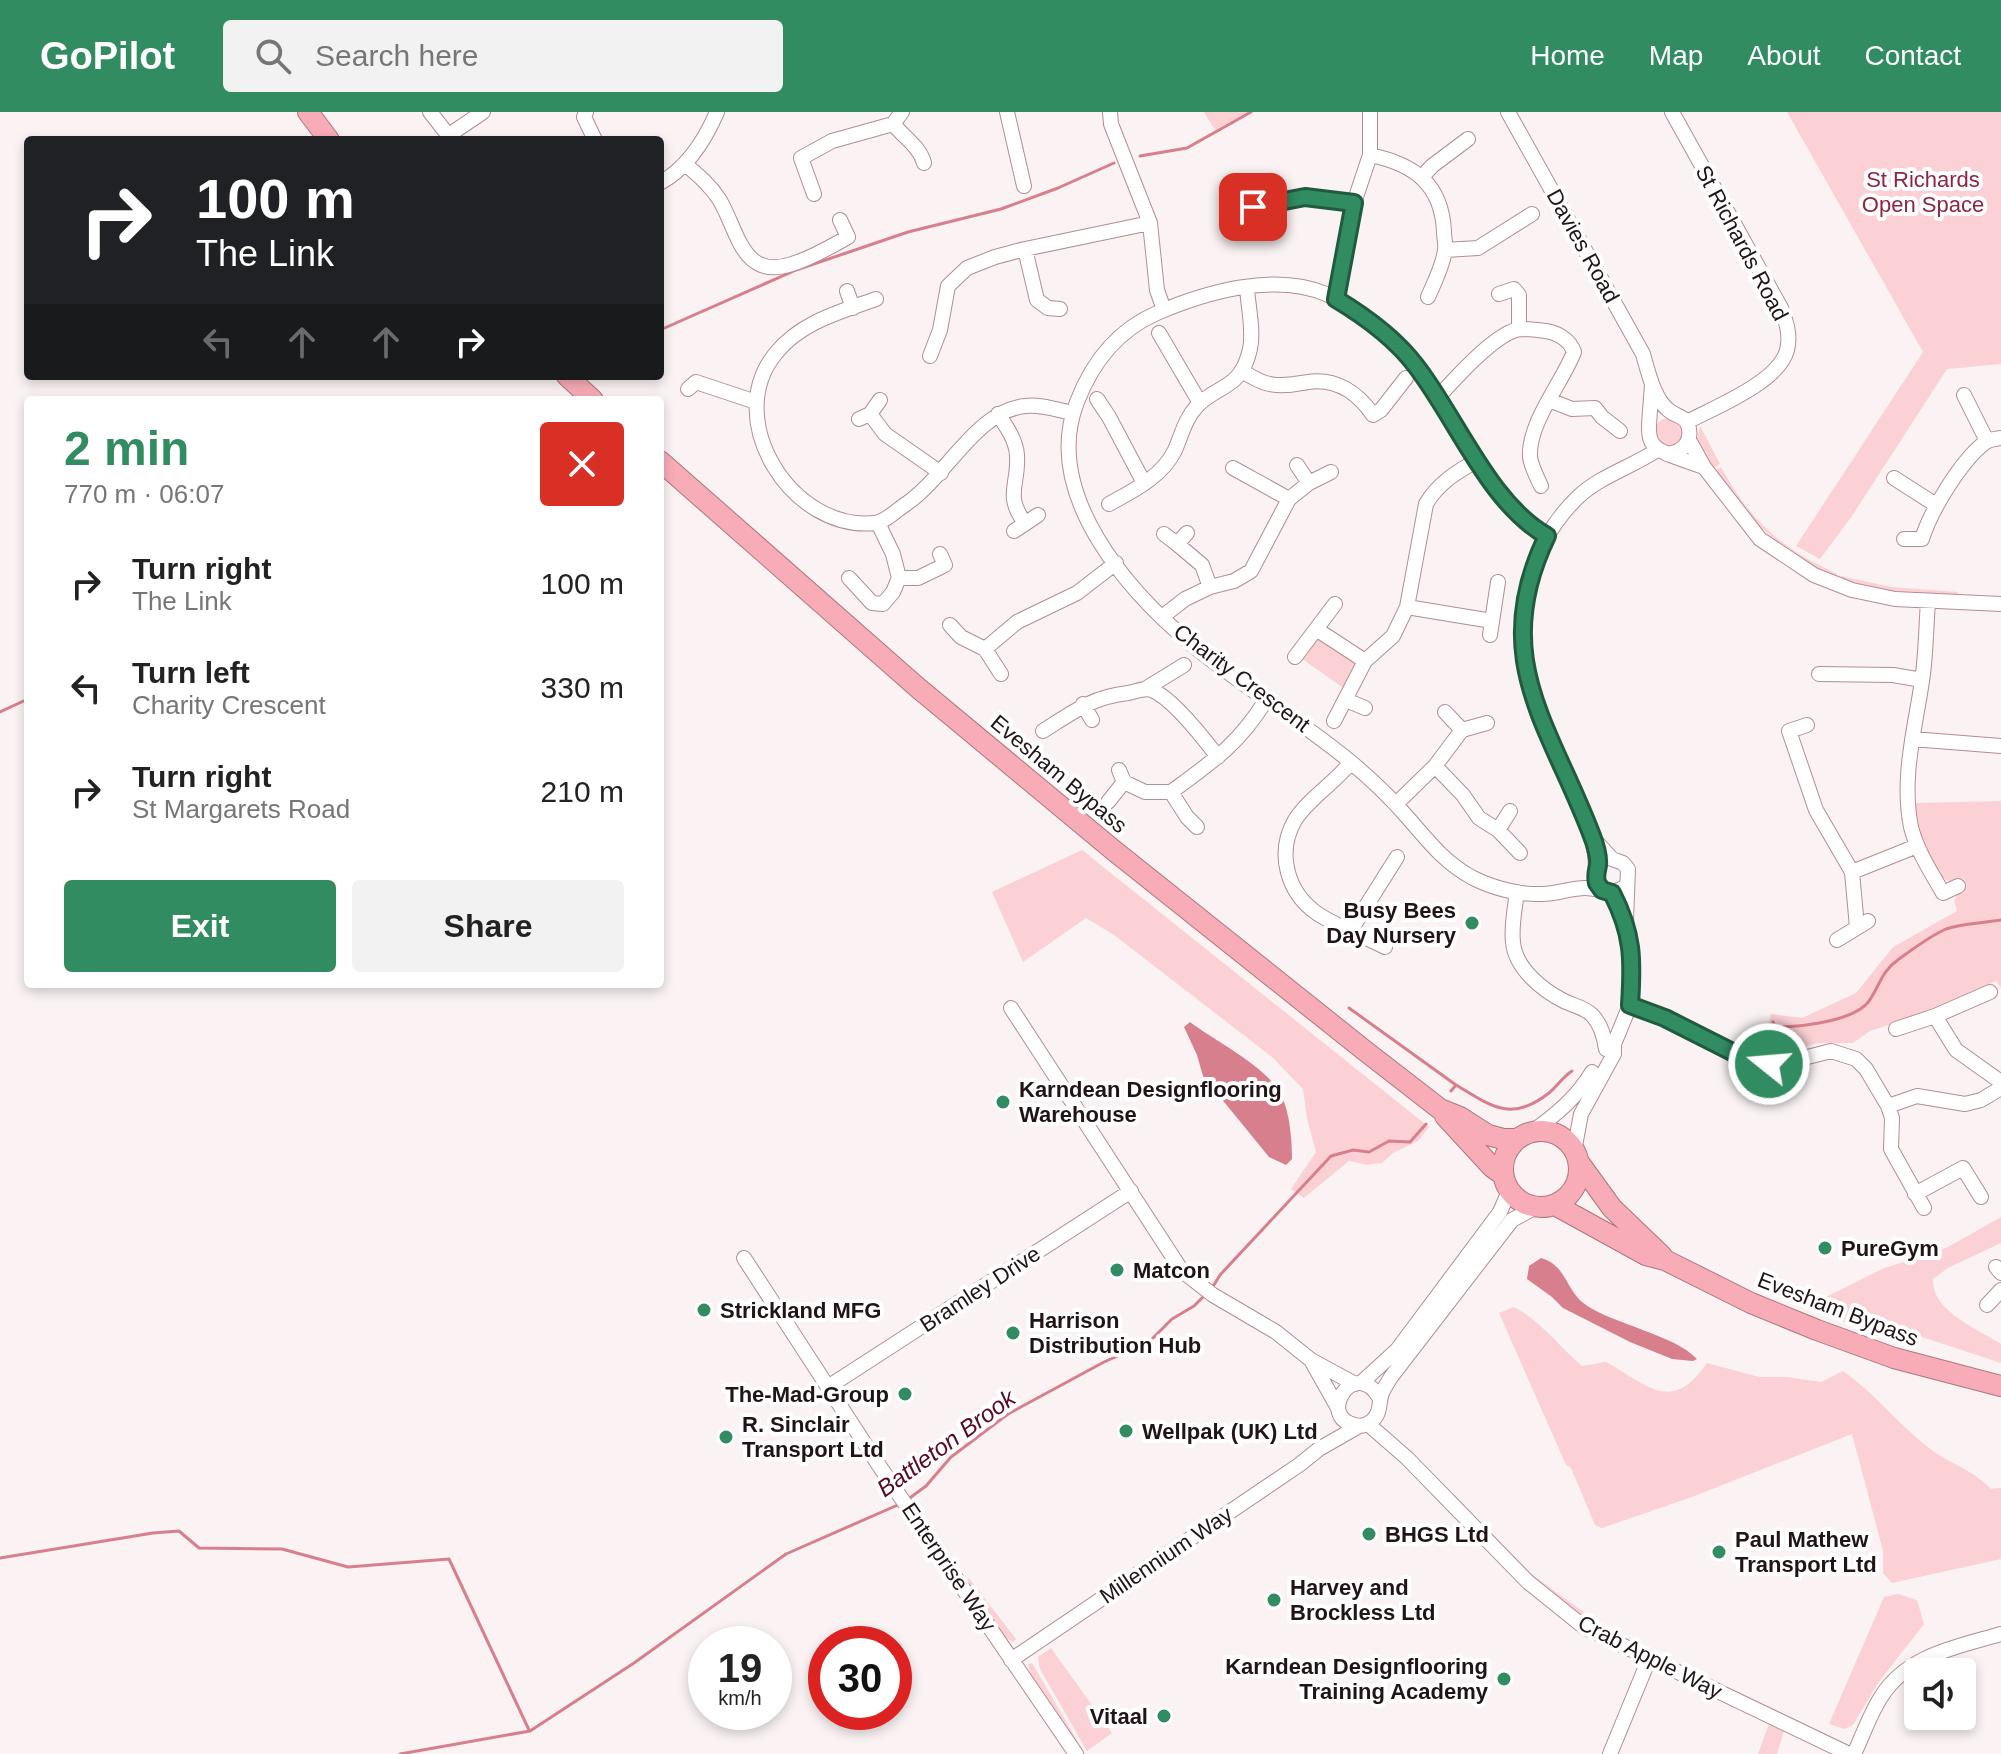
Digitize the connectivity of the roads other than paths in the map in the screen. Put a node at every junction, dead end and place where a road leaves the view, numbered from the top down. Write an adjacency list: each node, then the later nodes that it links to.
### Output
1 (308, 112): 12 (highway)
2 (430, 112): 13 (street)
3 (483, 112): 14 (street)
4 (586, 112): 15 (street)
5 (717, 112): 19 (street)
6 (1007, 112): 22 (street)
7 (1110, 112): 28 (street)
8 (1370, 112): 17 (street)
9 (1508, 112): 46 (street, Davies Road)
10 (1672, 112): 59 (street, St Richards Road)
11 (898, 118): 18 (street); 23 (street)
12 (326, 136)
13 (449, 136)
14 (453, 136)
15 (593, 136)
16 (1468, 139): 20 (street)
17 (1370, 155): 20 (street); 24 (street)
18 (924, 163)
19 (685, 164): 21 (street); 27 (street)
20 (1422, 177): 30 (street)
21 (664, 180)
22 (1024, 186)
23 (814, 194)
24 (1354, 203): 25 (street); 36 (street)
25 (1236, 210)
26 (1532, 214): 30 (street)
27 (840, 220)
28 (1150, 223): 29 (street); 39 (street)
29 (1025, 249): 38 (street); 42 (street)
30 (1445, 250): 34 (street)
31 (1247, 287): 36 (street, Charity Crescent); 39 (street, Charity Crescent); 43 (street)
32 (847, 291): 37 (street)
33 (1499, 294): 40 (street)
34 (1428, 297)
35 (876, 299): 37 (street)
36 (1336, 299): 50 (street, Charity Crescent)
37 (853, 308): 54 (street)
38 (1060, 309)
39 (1164, 310): 57 (street, Charity Crescent)
40 (1519, 329): 50 (street); 53 (street)
41 (1159, 333): 55 (street)
42 (930, 356)
43 (1241, 371): 44 (street); 55 (street)
44 (1406, 378)
45 (571, 380): 49 (highway)
46 (1652, 383): 56 (street, Davies Road); 63 (street, Davies Road)
47 (688, 389): 54 (street)
48 (1964, 395): 61 (street)
49 (589, 396)
50 (1438, 397): 64 (street, Charity Crescent)
51 (1097, 399): 72 (street)
52 (880, 400): 70 (street)
53 (1549, 400): 60 (street); 74 (street)
54 (756, 402): 78 (street)
55 (1200, 403): 72 (street)
56 (1671, 412): 59 (street, Davies Road); 63 (street)
57 (1073, 413): 58 (street); 84 (street, Charity Crescent)
58 (998, 414): 70 (street); 79 (street)
59 (1687, 422): 62 (street)
60 (1620, 431)
61 (1994, 439): 77 (street)
62 (1689, 440): 63 (street); 67 (street)
63 (1656, 442): 67 (street); 81 (street, Davies Road)
64 (1478, 460): 81 (street, Charity Crescent); 92 (street)
65 (664, 465): 149 (highway, Evesham Bypass)
66 (1297, 465): 73 (street)
67 (1704, 467): 89 (street)
68 (1233, 468): 75 (street)
69 (1331, 472): 73 (street)
70 (941, 473): 78 (street)
71 (1894, 478): 77 (street)
72 (1144, 483): 76 (street)
73 (1309, 483): 75 (street)
74 (1541, 486)
75 (1289, 499): 88 (street)
76 (1109, 504)
77 (1936, 505): 82 (street)
78 (878, 523): 86 (street)
79 (1026, 523)
80 (1164, 534): 88 (street)
81 (1547, 536): 126 (street)
82 (1904, 539)
83 (940, 554): 86 (street)
84 (1116, 563): 93 (street, Charity Crescent); 96 (street)
85 (849, 578): 86 (street)
86 (899, 578)
87 (1498, 582): 92 (street)
88 (1210, 587): 93 (street)
89 (1928, 602): 91 (street); 102 (street)
90 (1335, 604): 95 (street)
91 (2001, 604)
92 (1407, 607): 98 (street)
93 (1162, 617): 104 (street, Charity Crescent)
94 (950, 625): 96 (street)
95 (1316, 629): 97 (street); 98 (street)
96 (985, 649): 100 (street)
97 (1295, 657)
98 (1365, 661): 105 (street)
99 (1184, 665): 103 (street)
100 (1001, 674)
101 (1819, 674): 102 (street)
102 (1922, 680): 115 (street)
103 (1145, 689): 106 (street); 117 (street)
104 (1266, 700): 117 (street); 118 (street, Charity Crescent)
105 (1346, 700): 107 (street); 110 (street)
106 (1083, 704): 109 (street); 114 (street)
107 (1365, 708)
108 (1445, 712): 113 (street)
109 (1092, 720)
110 (1334, 721)
111 (1487, 723): 113 (street)
112 (1807, 725): 131 (street)
113 (1462, 730): 119 (street)
114 (1043, 731)
115 (1912, 739): 116 (street); 127 (street)
116 (2001, 746)
117 (1218, 757): 120 (street)
118 (1351, 762): 122 (street, Charity Crescent); 137 (street)
119 (1435, 766): 122 (street); 125 (street)
120 (1171, 792): 121 (street); 124 (street)
121 (1108, 802)
122 (1396, 804): 136 (street, Charity Crescent)
123 (1510, 811): 125 (street)
124 (1197, 829)
125 (1498, 830): 128 (street)
126 (1593, 838): 130 (street); 134 (street)
127 (1917, 846): 131 (street); 135 (street)
128 (1520, 853)
129 (1397, 857): 132 (street)
130 (1612, 859): 134 (street); 134 (street)
131 (1852, 872): 138 (street)
132 (1388, 873): 133 (street); 137 (street)
133 (1401, 882)
134 (1607, 882): 136 (street, Charity Crescent); 141 (street)
135 (1958, 886)
136 (1517, 892): 145 (street)
137 (1351, 930): 139 (street)
138 (1837, 940)
139 (1385, 947)
140 (1990, 992): 143 (street)
141 (1630, 1005): 145 (street); 148 (street)
142 (1011, 1008): 153 (street)
143 (1935, 1016): 144 (street); 146 (street)
144 (1896, 1029)
145 (1610, 1046): 150 (street); 151 (street)
146 (2001, 1082)
147 (2001, 1088): 148 (street)
148 (1888, 1106): 154 (street)
149 (1440, 1109): 150 (highway, Evesham Bypass); 152 (highway, Evesham Bypass)
150 (1525, 1135): 151 (highway); 152 (highway)
151 (1576, 1156): 156 (highway); 159 (highway, Evesham Bypass)
152 (1506, 1183): 156 (highway); 163 (street, Millennium Way)
153 (1131, 1191): 162 (street); 165 (street, Bramley Drive)
154 (1915, 1194): 155 (street); 157 (street)
155 (1981, 1197)
156 (1546, 1206): 159 (highway, Evesham Bypass); 166 (street, Millennium Way)
157 (1924, 1208)
158 (744, 1258): 165 (street, Enterprise Way)
159 (1665, 1260): 164 (highway, Evesham Bypass)
160 (2001, 1290): 161 (street)
161 (1987, 1305)
162 (1311, 1360): 163 (street); 167 (street)
163 (1358, 1383): 166 (street); 167 (street, Millennium Way)
164 (2001, 1386)
165 (828, 1387): 173 (street, Enterprise Way)
166 (1380, 1403): 168 (street, Millennium Way); 170 (street, Crab Apple Way)
167 (1339, 1411): 168 (street); 169 (street, Millennium Way)
168 (1364, 1425): 169 (street, Millennium Way); 170 (street, Crab Apple Way)
169 (1319, 1449): 173 (street, Millennium Way)
170 (1407, 1458): 172 (street, Crab Apple Way)
171 (2001, 1634): 176 (street)
172 (1649, 1659): 175 (street); 176 (street, Crab Apple Way)
173 (1011, 1660): 174 (street, Enterprise Way)
174 (1069, 1752)
175 (1610, 1754)
176 (1851, 1754)

